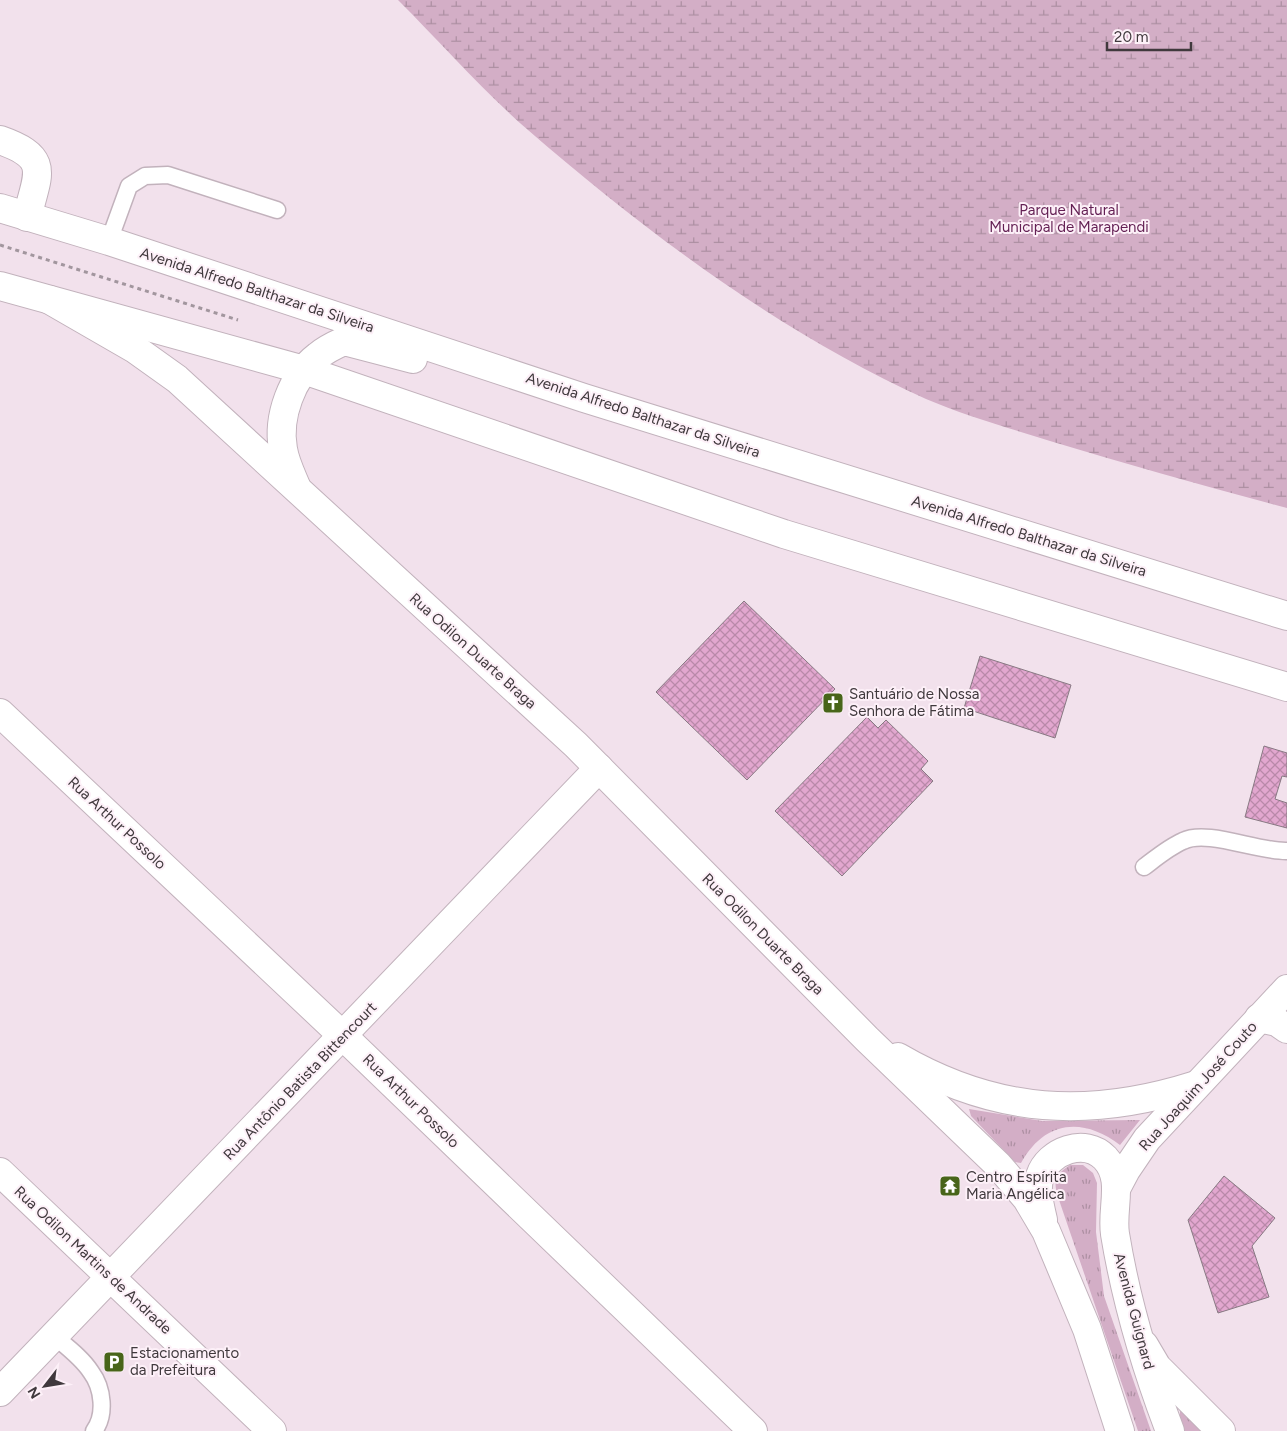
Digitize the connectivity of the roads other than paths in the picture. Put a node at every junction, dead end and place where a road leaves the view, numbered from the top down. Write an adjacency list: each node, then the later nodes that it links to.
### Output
1 (0, 140): 4 (street)
2 (0, 208): 4 (street, Avenida Alfredo Balthazar da Silveira)
3 (277, 210): 6 (lane)
4 (27, 217): 6 (street, Avenida Alfredo Balthazar da Silveira)
5 (0, 225): 7 (street)
6 (109, 242): 7 (street, Avenida Alfredo Balthazar da Silveira)
7 (156, 257): 11 (street, Avenida Alfredo Balthazar da Silveira)
8 (0, 286): 9 (street)
9 (50, 300): 10 (street); 12 (street, Rua Odilon Duarte Braga)
10 (304, 370): 11 (street); 12 (street); 14 (street)
11 (584, 398): 13 (street, Avenida Alfredo Balthazar da Silveira)
12 (297, 490): 16 (street, Rua Odilon Duarte Braga)
13 (1287, 616)
14 (1287, 687)
15 (0, 713): 22 (street, Rua Arthur Possolo)
16 (599, 768): 22 (street, Rua Antônio Batista Bittencourt); 23 (street, Rua Odilon Duarte Braga)
17 (1287, 851): 18 (lane)
18 (1144, 867)
19 (1287, 989): 20 (street, Rua Joaquim José Couto)
20 (1259, 1018): 21 (street); 24 (street, Rua Joaquim José Couto)
21 (1287, 1028)
22 (343, 1036): 28 (street, Rua Antônio Batista Bittencourt); 34 (street, Rua Arthur Possolo)
23 (866, 1039): 24 (street, Rua Odilon Duarte Braga); 27 (street, Rua Odilon Duarte Braga)
24 (1196, 1085): 26 (street, Rua Joaquim José Couto)
25 (0, 1172): 28 (street, Rua Odilon Martins de Andrade)
26 (1116, 1187): 27 (street); 29 (street, Avenida Guignard)
27 (1046, 1232): 35 (street)
28 (112, 1277): 30 (street, Rua Antônio Batista Bittencourt); 33 (street, Rua Odilon Martins de Andrade)
29 (1137, 1334): 36 (street, Avenida Guignard); 37 (street)
30 (54, 1336): 31 (street, Rua Antônio Batista Bittencourt); 32 (lane)
31 (0, 1392)
32 (94, 1431)
33 (272, 1431)
34 (753, 1431)
35 (1120, 1431)
36 (1170, 1431)
37 (1221, 1431)

